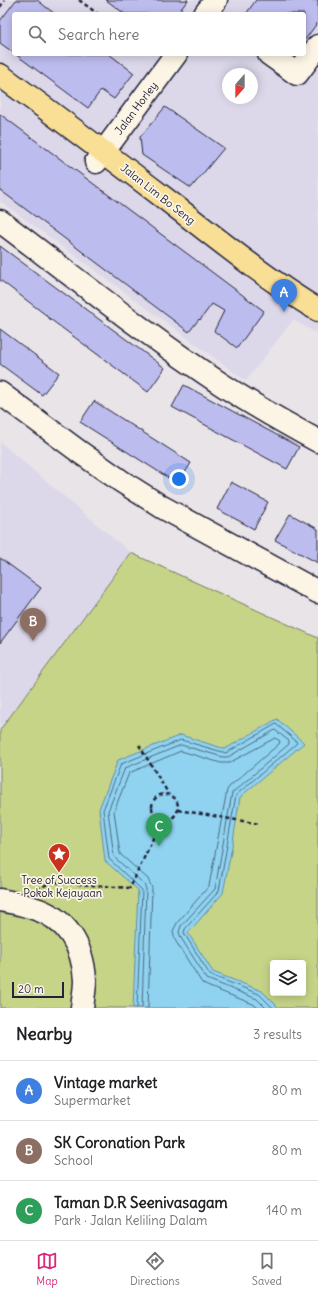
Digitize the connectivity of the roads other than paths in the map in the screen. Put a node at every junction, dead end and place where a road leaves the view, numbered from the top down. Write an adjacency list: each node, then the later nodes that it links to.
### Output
1 (318, 46): 3 (street)
2 (175, 56): 6 (street, Jalan Horley)
3 (272, 56)
4 (0, 75): 6 (main road, Jalan Lim Bo Seng)
5 (0, 90): 6 (main road, Jalan Lim Bo Seng)
6 (100, 157): 8 (main road, Jalan Lim Bo Seng); 9 (main road, Jalan Lim Bo Seng)
7 (0, 221): 11 (street)
8 (318, 310)
9 (318, 326)
10 (0, 394): 12 (street)
11 (318, 441)
12 (318, 592)
13 (4, 901): 14 (street)
14 (82, 1008)

